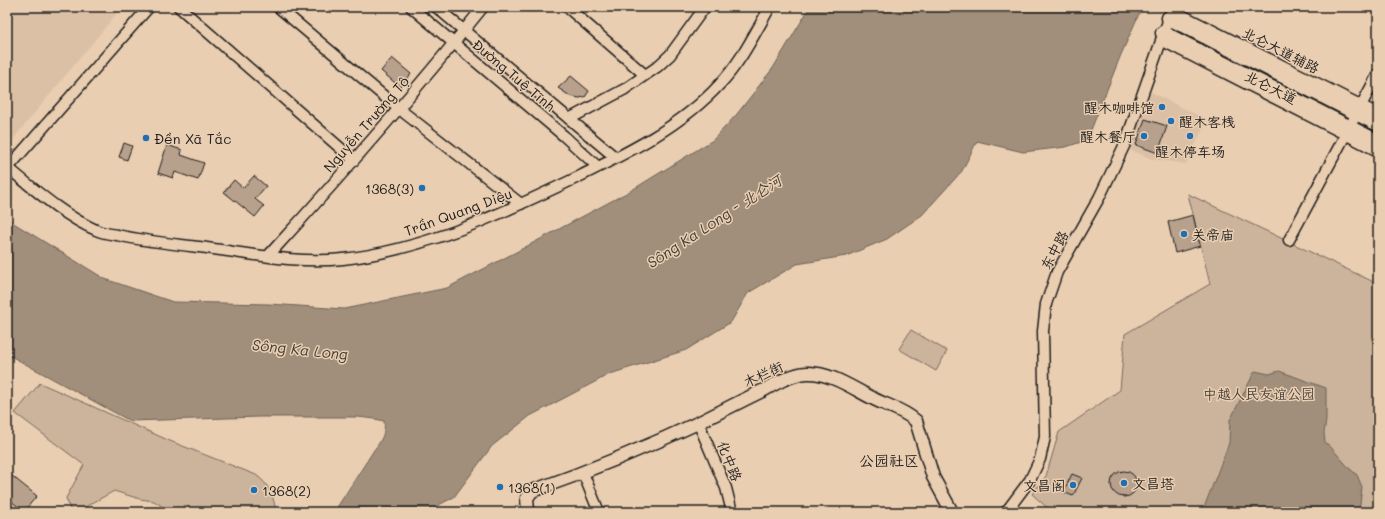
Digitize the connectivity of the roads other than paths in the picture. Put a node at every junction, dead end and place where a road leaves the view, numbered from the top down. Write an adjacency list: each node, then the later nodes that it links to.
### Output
1 (149, 7): 26 (street)
2 (179, 7): 25 (street)
3 (278, 7): 16 (street)
4 (411, 7): 13 (street, Đường Tuệ Tĩnh)
5 (436, 7): 11 (street, Đường Tuệ Tĩnh)
6 (483, 7): 11 (street, Nguyễn Trường Tộ)
7 (567, 7): 15 (street)
8 (770, 7): 24 (street, Trần Quang Diệu)
9 (702, 8): 15 (street)
10 (1171, 12): 12 (street, 东中路); 17 (main road, 北仑大道)
11 (464, 30): 13 (street, Nguyễn Trường Tộ); 19 (street, Đường Tuệ Tĩnh)
12 (1162, 37): 21 (main road, 北仑大道); 37 (street, 东中路)
13 (454, 43): 16 (street, Nguyễn Trường Tộ); 27 (street, Đường Tuệ Tĩnh)
14 (1378, 74): 17 (street)
15 (646, 75): 19 (street)
16 (398, 108): 25 (street, Nguyễn Trường Tộ); 28 (street)
17 (1359, 110): 18 (street); 20 (main road, 北仑大道); 21 (street)
18 (1378, 114)
19 (569, 119): 24 (street, Đường Tuệ Tĩnh)
20 (1378, 124)
21 (1348, 131): 22 (main road, 北仑大道); 23 (street); 29 (street)
22 (1378, 142)
23 (1378, 151)
24 (616, 158): 27 (street, Trần Quang Diệu)
25 (354, 160): 30 (street, Nguyễn Trường Tộ)
26 (8, 167): 30 (street, Trần Quang Diệu)
27 (598, 167): 28 (street, Trần Quang Diệu)
28 (521, 204): 30 (street, Trần Quang Diệu)
29 (1289, 240)
30 (268, 256)
31 (698, 422): 32 (street, 木栏街); 35 (street, 化中路); 36 (street, 木栏街)
32 (583, 473): 33 (street, 木栏街); 34 (street)
33 (528, 512)
34 (599, 512)
35 (732, 512)
36 (952, 512)
37 (1006, 512)

